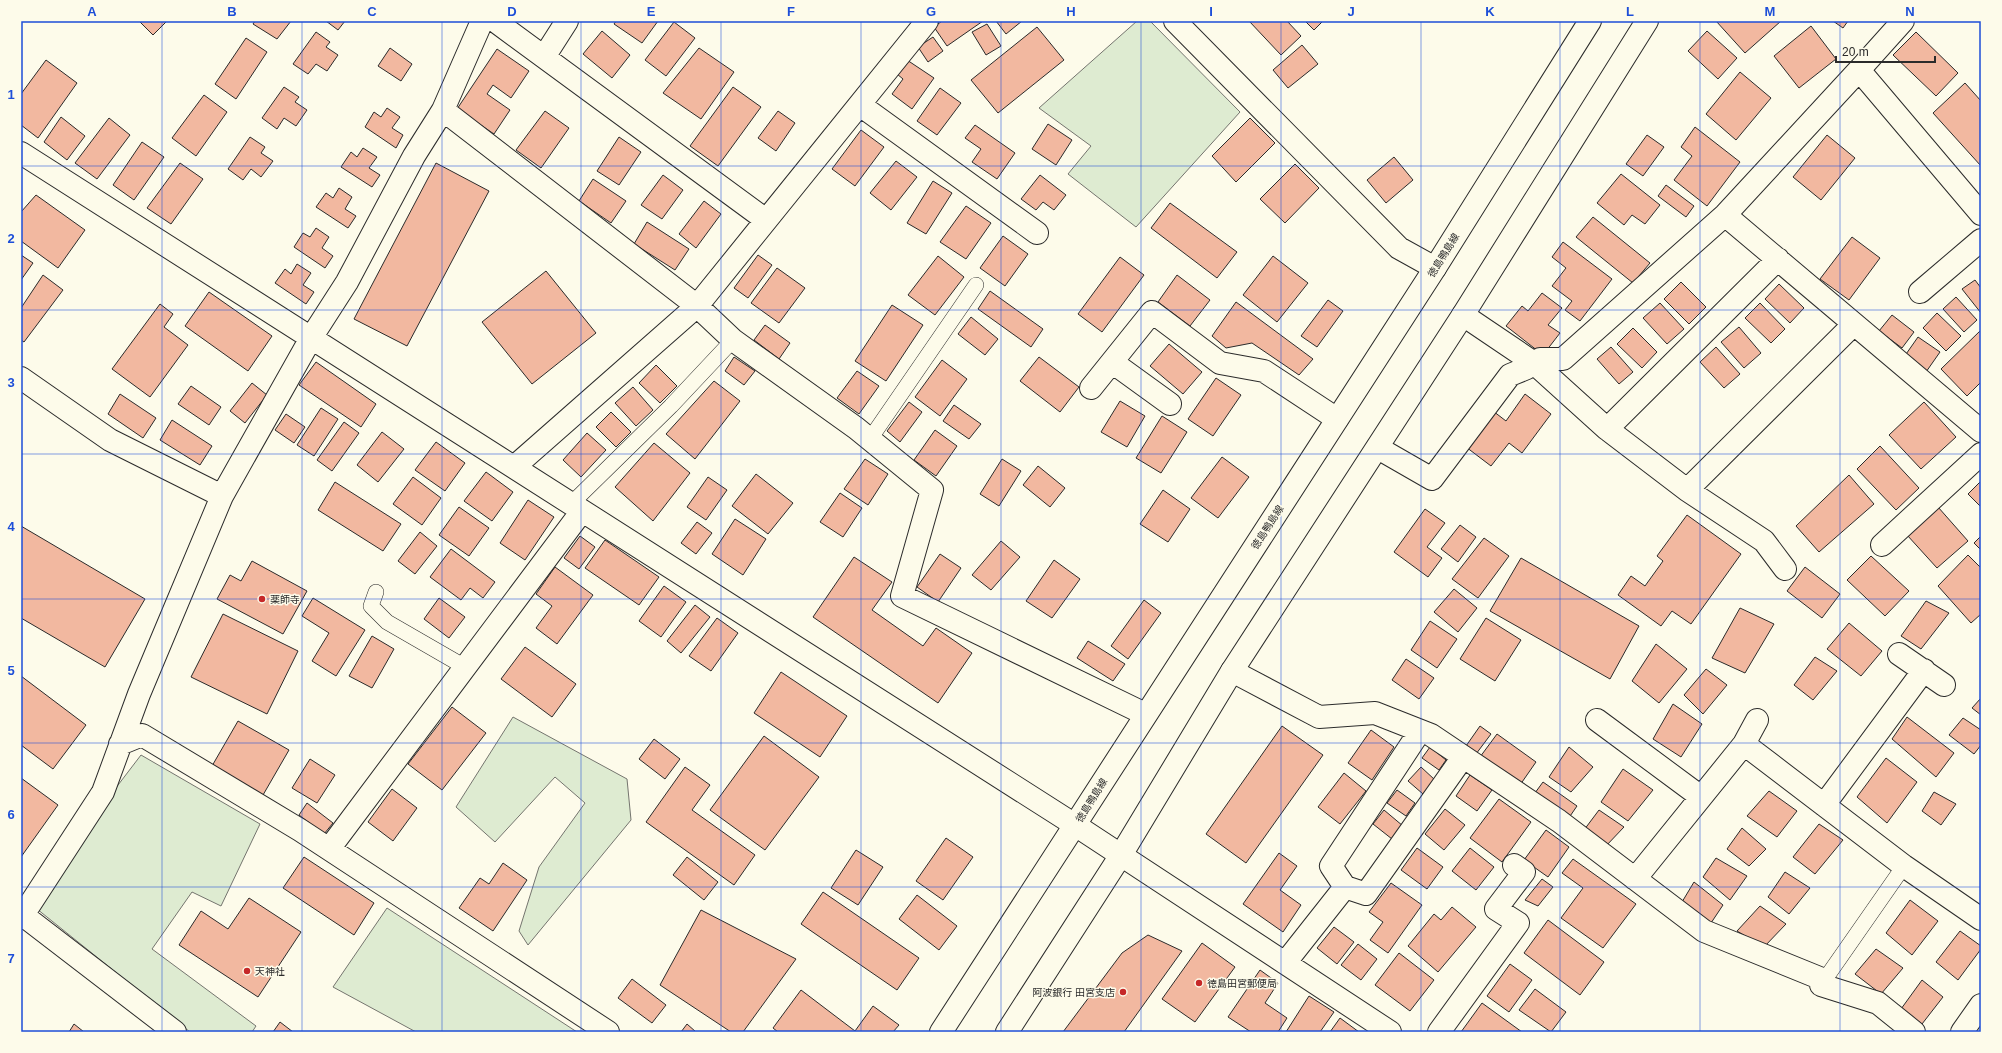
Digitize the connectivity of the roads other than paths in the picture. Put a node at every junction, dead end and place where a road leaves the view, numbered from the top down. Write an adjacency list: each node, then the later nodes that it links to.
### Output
1 (482, 21): 12 (street)
2 (495, 21): 9 (street)
3 (567, 21): 9 (street)
4 (927, 21): 11 (street)
5 (1175, 21): 20 (street)
6 (1590, 21): 20 (street, 徳島鴨島線)
7 (1647, 21): 24 (street)
8 (1903, 21): 10 (street)
9 (544, 57): 16 (street)
10 (1858, 70): 14 (street); 15 (street)
11 (860, 104): 16 (street); 17 (street)
12 (443, 110): 23 (street); 26 (street)
13 (21, 153): 26 (street)
14 (1724, 214): 19 (street); 29 (street)
15 (1981, 214)
16 (766, 220): 23 (street)
17 (1037, 233)
18 (1981, 240): 22 (street)
19 (1778, 260): 25 (street); 34 (street)
20 (1435, 268): 33 (street, 徳島鴨島線)
21 (976, 285): 36 (lane)
22 (1920, 292)
23 (697, 306): 27 (street); 39 (street)
24 (1463, 315): 29 (street); 37 (street)
25 (1854, 324): 35 (street); 40 (street)
26 (311, 338): 39 (street); 41 (street)
27 (733, 340): 36 (street); 42 (lane)
28 (1112, 362): 31 (street); 32 (street); 33 (street)
29 (1534, 363): 34 (street); 37 (street)
30 (21, 378): 41 (street)
31 (1091, 388)
32 (1170, 404)
33 (1337, 420): 51 (street, 徳島鴨島線)
34 (1607, 429): 40 (street)
35 (1981, 431)
36 (870, 439): 51 (street)
37 (1378, 448): 49 (street)
38 (1981, 454): 43 (street)
39 (514, 467): 42 (street)
40 (1687, 490): 44 (street)
41 (222, 496): 55 (street)
42 (576, 507): 47 (street); 60 (street)
43 (1882, 546)
44 (1785, 569)
45 (376, 592): 47 (lane)
46 (1899, 654): 48 (street)
47 (465, 667): 61 (street)
48 (1924, 670): 50 (street); 59 (street)
49 (1232, 671): 54 (street); 62 (street)
50 (1944, 685)
51 (1145, 714): 60 (street, 徳島鴨島線)
52 (1597, 720): 58 (street)
53 (1757, 720): 56 (street)
54 (1420, 731): 57 (street); 66 (street)
55 (120, 744): 61 (street); 67 (street)
56 (1744, 744): 58 (street); 59 (street)
57 (1463, 757): 65 (street); 66 (street)
58 (1701, 797): 65 (street)
59 (1824, 805): 64 (street)
60 (1075, 825): 62 (street); 74 (street, 徳島鴨島線)
61 (329, 849): 73 (street)
62 (1121, 855): 69 (street); 75 (street)
63 (1514, 865): 77 (street)
64 (1904, 866): 68 (street); 70 (lane)
65 (1635, 879): 70 (street)
66 (1345, 887): 69 (street)
67 (22, 917): 72 (street)
68 (1981, 919)
69 (1285, 963): 76 (street)
70 (1821, 985): 78 (street)
71 (1981, 1005): 79 (street)
72 (175, 1032)
73 (608, 1032)
74 (941, 1032)
75 (1007, 1032)
76 (1390, 1032)
77 (1439, 1032)
78 (1914, 1032)
79 (1962, 1032)

